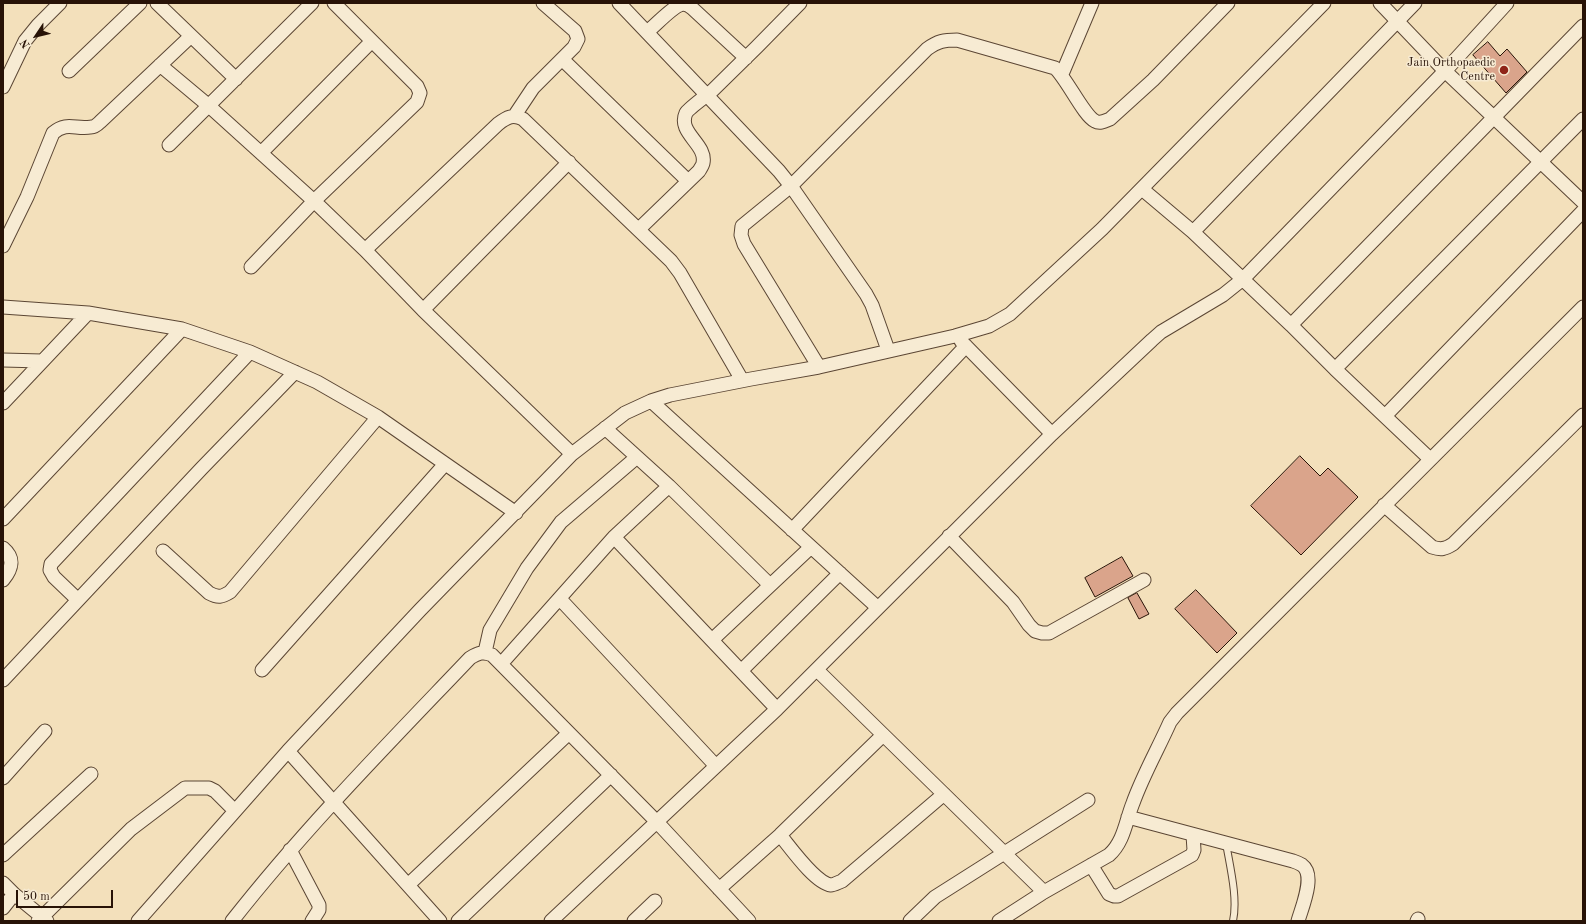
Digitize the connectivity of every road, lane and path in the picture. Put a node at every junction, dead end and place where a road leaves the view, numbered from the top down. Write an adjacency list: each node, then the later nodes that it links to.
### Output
1 (60, 3): 27 (street)
2 (140, 3): 23 (street)
3 (157, 3): 18 (street)
4 (312, 3): 26 (street)
5 (334, 3): 19 (street)
6 (543, 3): 21 (street)
7 (619, 3): 17 (street)
8 (800, 3): 20 (street)
9 (1092, 3): 25 (street)
10 (1228, 3): 25 (street)
11 (1324, 3): 39 (street)
12 (1380, 3): 15 (street)
13 (1415, 3): 15 (street)
14 (1507, 3): 24 (street)
15 (1397, 22): 24 (street); 44 (street)
16 (1583, 26): 31 (street)
17 (647, 32): 20 (street); 28 (street)
18 (191, 36): 22 (street); 26 (street)
19 (372, 41): 34 (street); 40 (street)
20 (746, 58): 28 (street)
21 (562, 59): 30 (street); 37 (street)
22 (160, 65): 29 (street); 45 (street)
23 (69, 71)
24 (1445, 71): 31 (street); 48 (street)
25 (1062, 74): 38 (street)
26 (236, 79): 29 (street)
27 (3, 87)
28 (708, 95): 37 (street); 38 (street)
29 (209, 106): 33 (street); 34 (street)
30 (515, 115): 36 (street); 46 (street)
31 (1493, 117): 35 (street); 53 (street)
32 (1583, 119): 35 (street)
33 (169, 145)
34 (261, 153): 40 (street)
35 (1541, 161): 41 (street); 62 (street)
36 (569, 162): 43 (street); 51 (street)
37 (688, 181): 43 (street)
38 (792, 186): 57 (street); 61 (street)
39 (1142, 189): 44 (street); 55 (street)
40 (314, 201): 46 (street); 47 (street)
41 (1583, 202)
42 (1583, 210): 68 (street)
43 (639, 229): 64 (street)
44 (1193, 232): 48 (street)
45 (3, 246)
46 (365, 250): 51 (street)
47 (251, 267)
48 (1243, 279): 53 (street); 71 (street)
49 (3, 307): 52 (street)
50 (1583, 307): 74 (street)
51 (423, 310): 72 (street)
52 (88, 313): 54 (street); 60 (street)
53 (1291, 325): 62 (street)
54 (182, 329): 58 (street); 79 (street)
55 (955, 336): 56 (street); 57 (street)
56 (966, 346): 71 (street); 80 (street)
57 (888, 350): 61 (street)
58 (250, 352): 63 (street); 91 (street)
59 (3, 360): 60 (street)
60 (42, 361): 66 (street)
61 (819, 367): 64 (street)
62 (1335, 369): 68 (street)
63 (295, 372): 69 (street); 91 (street)
64 (742, 380): 65 (street)
65 (651, 401): 70 (street); 80 (street)
66 (3, 403)
67 (1583, 415): 77 (street)
68 (1384, 416): 74 (street)
69 (378, 417): 75 (street); 85 (street)
70 (605, 428): 72 (street); 73 (street)
71 (1052, 434): 81 (street)
72 (572, 454): 78 (street)
73 (637, 457): 76 (street); 94 (street)
74 (1430, 459): 77 (street)
75 (445, 464): 78 (street); 96 (street)
76 (669, 486): 82 (street); 89 (street)
77 (1384, 505): 113 (street)
78 (516, 513): 104 (street)
79 (3, 519)
80 (792, 530): 83 (street)
81 (949, 536): 88 (street); 92 (street)
82 (614, 537): 90 (street); 93 (street)
83 (811, 547): 86 (street); 89 (street)
84 (3, 548): 87 (street)
85 (164, 550)
86 (840, 573): 92 (street); 98 (street)
87 (3, 580)
88 (1144, 580)
89 (770, 585): 93 (street)
90 (560, 599): 95 (street); 105 (street)
91 (78, 600): 99 (street)
92 (878, 607): 97 (street)
93 (712, 640): 98 (street)
94 (485, 652): 95 (street); 111 (street)
95 (501, 664): 102 (street)
96 (262, 670)
97 (817, 670): 100 (street); 103 (street)
98 (741, 671): 100 (street)
99 (3, 680)
100 (776, 709): 105 (street)
101 (45, 731): 108 (street)
102 (570, 733): 107 (street); 123 (street)
103 (883, 735): 109 (street); 115 (street)
104 (288, 751): 111 (street); 112 (street)
105 (716, 766): 114 (street)
106 (91, 774): 120 (street)
107 (611, 775): 114 (street); 134 (street)
108 (3, 778)
109 (944, 794): 115 (street); 119 (street)
110 (1088, 800): 119 (street)
111 (333, 802): 118 (street); 123 (street)
112 (235, 811): 129 (street); 130 (street)
113 (1128, 817): 116 (street); 121 (street)
114 (657, 822): 124 (street); 135 (street)
115 (780, 835): 124 (street)
116 (1194, 835): 117 (street); 121 (street)
117 (1226, 843): 140 (lane); 141 (street)
118 (290, 850): 131 (street); 132 (street)
119 (1004, 853): 125 (street); 138 (street)
120 (3, 855)
121 (1091, 865): 125 (street)
122 (3, 883): 126 (street)
123 (408, 885): 133 (street)
124 (718, 889): 137 (street)
125 (1044, 892): 139 (street)
126 (14, 894): 128 (street); 129 (street)
127 (655, 901): 136 (street)
128 (3, 908)
129 (42, 920)
130 (138, 921)
131 (232, 921)
132 (312, 921)
133 (440, 921)
134 (458, 921)
135 (551, 921)
136 (634, 921)
137 (749, 921)
138 (910, 921)
139 (999, 921)
140 (1233, 921)
141 (1298, 921)

